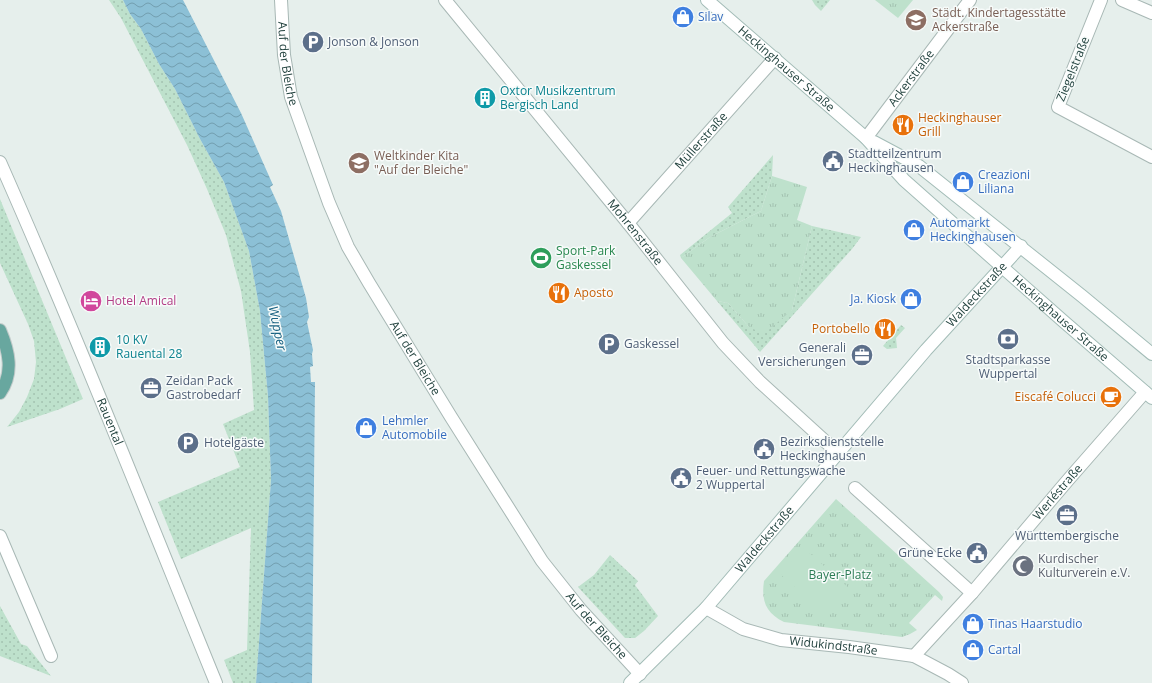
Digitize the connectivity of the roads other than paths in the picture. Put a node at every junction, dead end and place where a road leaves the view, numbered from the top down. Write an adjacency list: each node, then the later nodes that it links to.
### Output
1 (282, 0): 26 (street, Auf der Bleiche)
2 (445, 0): 12 (street, Mohrenstraße)
3 (707, 0): 8 (street, Heckinghauser Straße)
4 (970, 0): 9 (street, Ackerstraße)
5 (1101, 0): 10 (street, Ziegelstraße)
6 (1122, 0): 7 (street)
7 (1152, 13)
8 (774, 58): 9 (street, Heckinghauser Straße); 12 (street, Müllerstraße)
9 (866, 138): 13 (street, Heckinghauser Straße); 14 (street, Heckinghauser Straße)
10 (1152, 157)
11 (0, 162): 27 (street, Rauental)
12 (628, 223): 19 (street, Mohrenstraße)
13 (1020, 246): 14 (street, Waldeckstraße); 16 (street, Heckinghauser Straße)
14 (1002, 266): 18 (street, Heckinghauser Straße); 19 (street, Waldeckstraße)
15 (0, 330): 17 (main road)
16 (1152, 354)
17 (0, 393)
18 (1148, 395): 22 (street, Werléstraße)
19 (838, 453): 23 (street, Waldeckstraße)
20 (855, 488): 22 (street)
21 (0, 536): 24 (street)
22 (974, 590): 25 (street, Werléstraße)
23 (706, 608): 25 (street, Widukindstraße); 26 (street, Waldeckstraße)
24 (51, 656)
25 (914, 656): 29 (street, Widukindstraße)
26 (640, 674): 28 (street, Waldeckstraße)
27 (216, 683)
28 (630, 683)
29 (962, 683)

